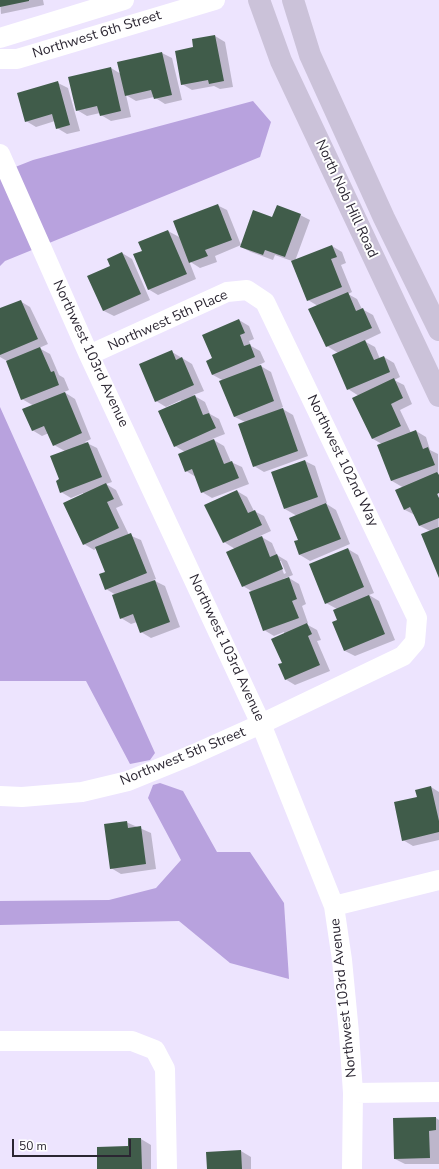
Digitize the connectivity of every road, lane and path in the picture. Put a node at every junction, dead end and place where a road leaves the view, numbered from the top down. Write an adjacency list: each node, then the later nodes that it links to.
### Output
1 (124, 0): 5 (street, Northwest 6th Street)
2 (215, 0): 6 (street, Northwest 6th Street)
3 (259, 0): 11 (main road, North Nob Hill Road)
4 (293, 0): 9 (main road, North Nob Hill Road)
5 (0, 38)
6 (0, 59)
7 (2, 158): 10 (street, Northwest 103rd Avenue)
8 (247, 290): 10 (street, Northwest 5th Place); 12 (street, Northwest 102nd Way)
9 (439, 330)
10 (89, 355): 13 (street, Northwest 103rd Avenue)
11 (439, 396)
12 (415, 642): 13 (street, Northwest 5th Street)
13 (261, 724): 14 (street, Northwest 5th Street); 16 (street, Northwest 103rd Avenue)
14 (0, 796)
15 (439, 880): 16 (street)
16 (334, 906): 19 (street, Northwest 103rd Avenue)
17 (0, 1041): 20 (street)
18 (439, 1092): 19 (street)
19 (353, 1093): 21 (street, Northwest 103rd Avenue)
20 (168, 1169)
21 (352, 1169)

